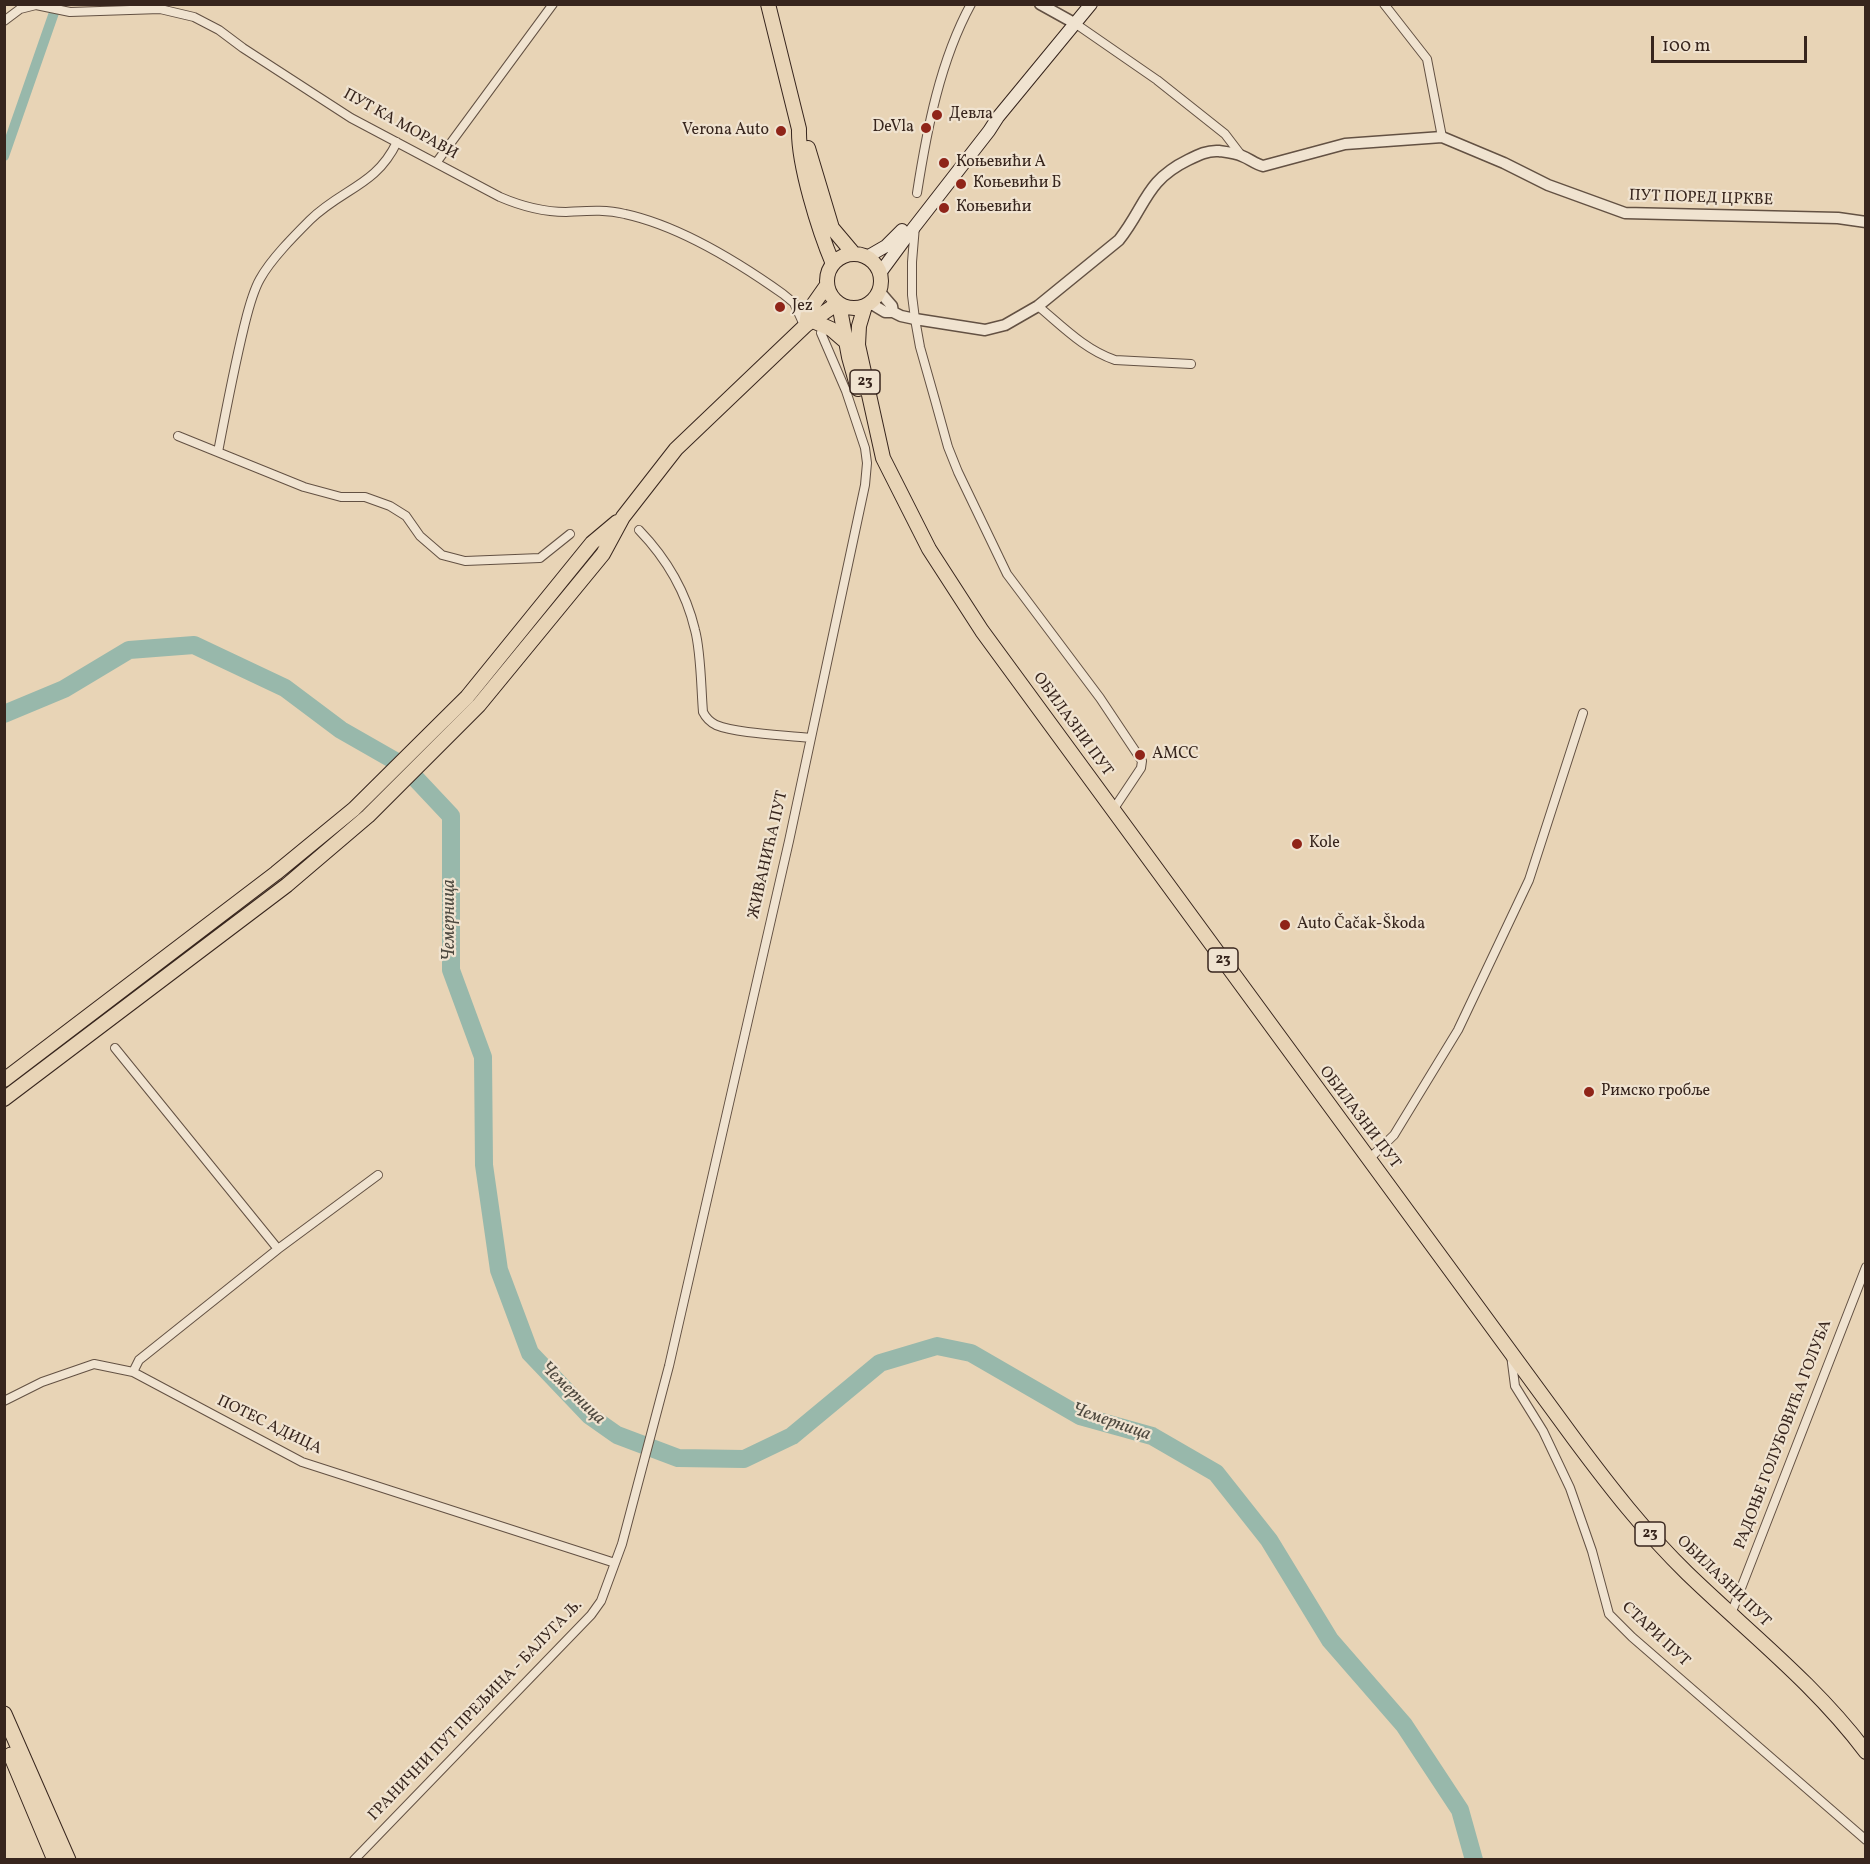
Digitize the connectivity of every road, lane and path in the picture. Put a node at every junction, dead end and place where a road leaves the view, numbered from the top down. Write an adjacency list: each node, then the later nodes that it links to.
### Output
1 (553, 4): 13 (street)
2 (768, 4): 9 (main road)
3 (971, 4): 14 (street)
4 (1040, 4): 8 (street)
5 (1091, 4): 8 (main road)
6 (1384, 4): 10 (street)
7 (4, 21): 11 (street, ПУТ КА МОРАВИ)
8 (1076, 24): 12 (street); 15 (main road)
9 (799, 129): 17 (main road); 18 (main road)
10 (1442, 137): 12 (street, ПУТ ПОРЕД ЦРКВЕ); 16 (street, ПУТ ПОРЕД ЦРКВЕ)
11 (397, 142): 13 (street, ПУТ КА МОРАВИ); 32 (street)
12 (1241, 155): 24 (street, ПУТ ПОРЕД ЦРКВЕ)
13 (436, 163): 27 (street, ПУТ КА МОРАВИ)
14 (917, 193)
15 (913, 222): 17 (main road); 19 (main road); 26 (street)
16 (1866, 222)
17 (860, 255): 18 (main road); 19 (main road)
18 (833, 264): 20 (main road)
19 (880, 273): 21 (main road)
20 (827, 285): 22 (main road, 23); 27 (main road)
21 (879, 291): 23 (main road, 23); 25 (street)
22 (838, 303): 23 (main road); 27 (main road); 29 (main road, 23)
23 (867, 304): 25 (street, ПУТ ПОРЕД ЦРКВЕ); 33 (main road, 23)
24 (1038, 306): 26 (street, ПУТ ПОРЕД ЦРКВЕ); 30 (street)
25 (893, 312): 26 (street, ПУТ ПОРЕД ЦРКВЕ)
26 (915, 318): 39 (street)
27 (808, 324): 29 (main road); 34 (main road)
28 (821, 333): 33 (street, ЖИВАНИЋА ПУТ)
29 (846, 342): 33 (main road, 23)
30 (1191, 364)
31 (178, 436): 32 (street)
32 (218, 452): 36 (street)
33 (875, 453): 38 (street, ЖИВАНИЋА ПУТ); 39 (main road, ОБИЛАЗНИ ПУТ / 23)
34 (623, 517): 41 (main road); 42 (main road)
35 (639, 530): 38 (street)
36 (570, 534)
37 (1583, 714): 43 (street)
38 (810, 738): 50 (street, ЖИВАНИЋА ПУТ)
39 (1113, 810): 43 (main road, ОБИЛАЗНИ ПУТ / 23)
40 (115, 1048): 45 (street)
41 (4, 1080)
42 (4, 1099)
43 (1369, 1159): 47 (main road, ОБИЛАЗНИ ПУТ / 23)
44 (378, 1175): 45 (street)
45 (278, 1249): 48 (street)
46 (1866, 1267): 52 (street, РАДОЊЕ ГОЛУБОВИЋА ГОЛУБА)
47 (1510, 1352): 52 (main road, ОБИЛАЗНИ ПУТ / 23); 56 (street, СТАРИ ПУТ)
48 (133, 1372): 49 (street, ПОТЕС АДИЦА); 51 (street, ПОТЕС АДИЦА)
49 (4, 1401)
50 (641, 1474): 51 (street, ГРАНИЧНИ ПУТ ПРЕЉИНА - БАЛУГА Љ.)
51 (615, 1563): 59 (street, ГРАНИЧНИ ПУТ ПРЕЉИНА - БАЛУГА Љ.)
52 (1731, 1614): 55 (main road, ОБИЛАЗНИ ПУТ / 23)
53 (4, 1714): 58 (highway)
54 (4, 1738): 57 (highway)
55 (1866, 1752)
56 (1866, 1840)
57 (55, 1860)
58 (68, 1860)
59 (354, 1860)

